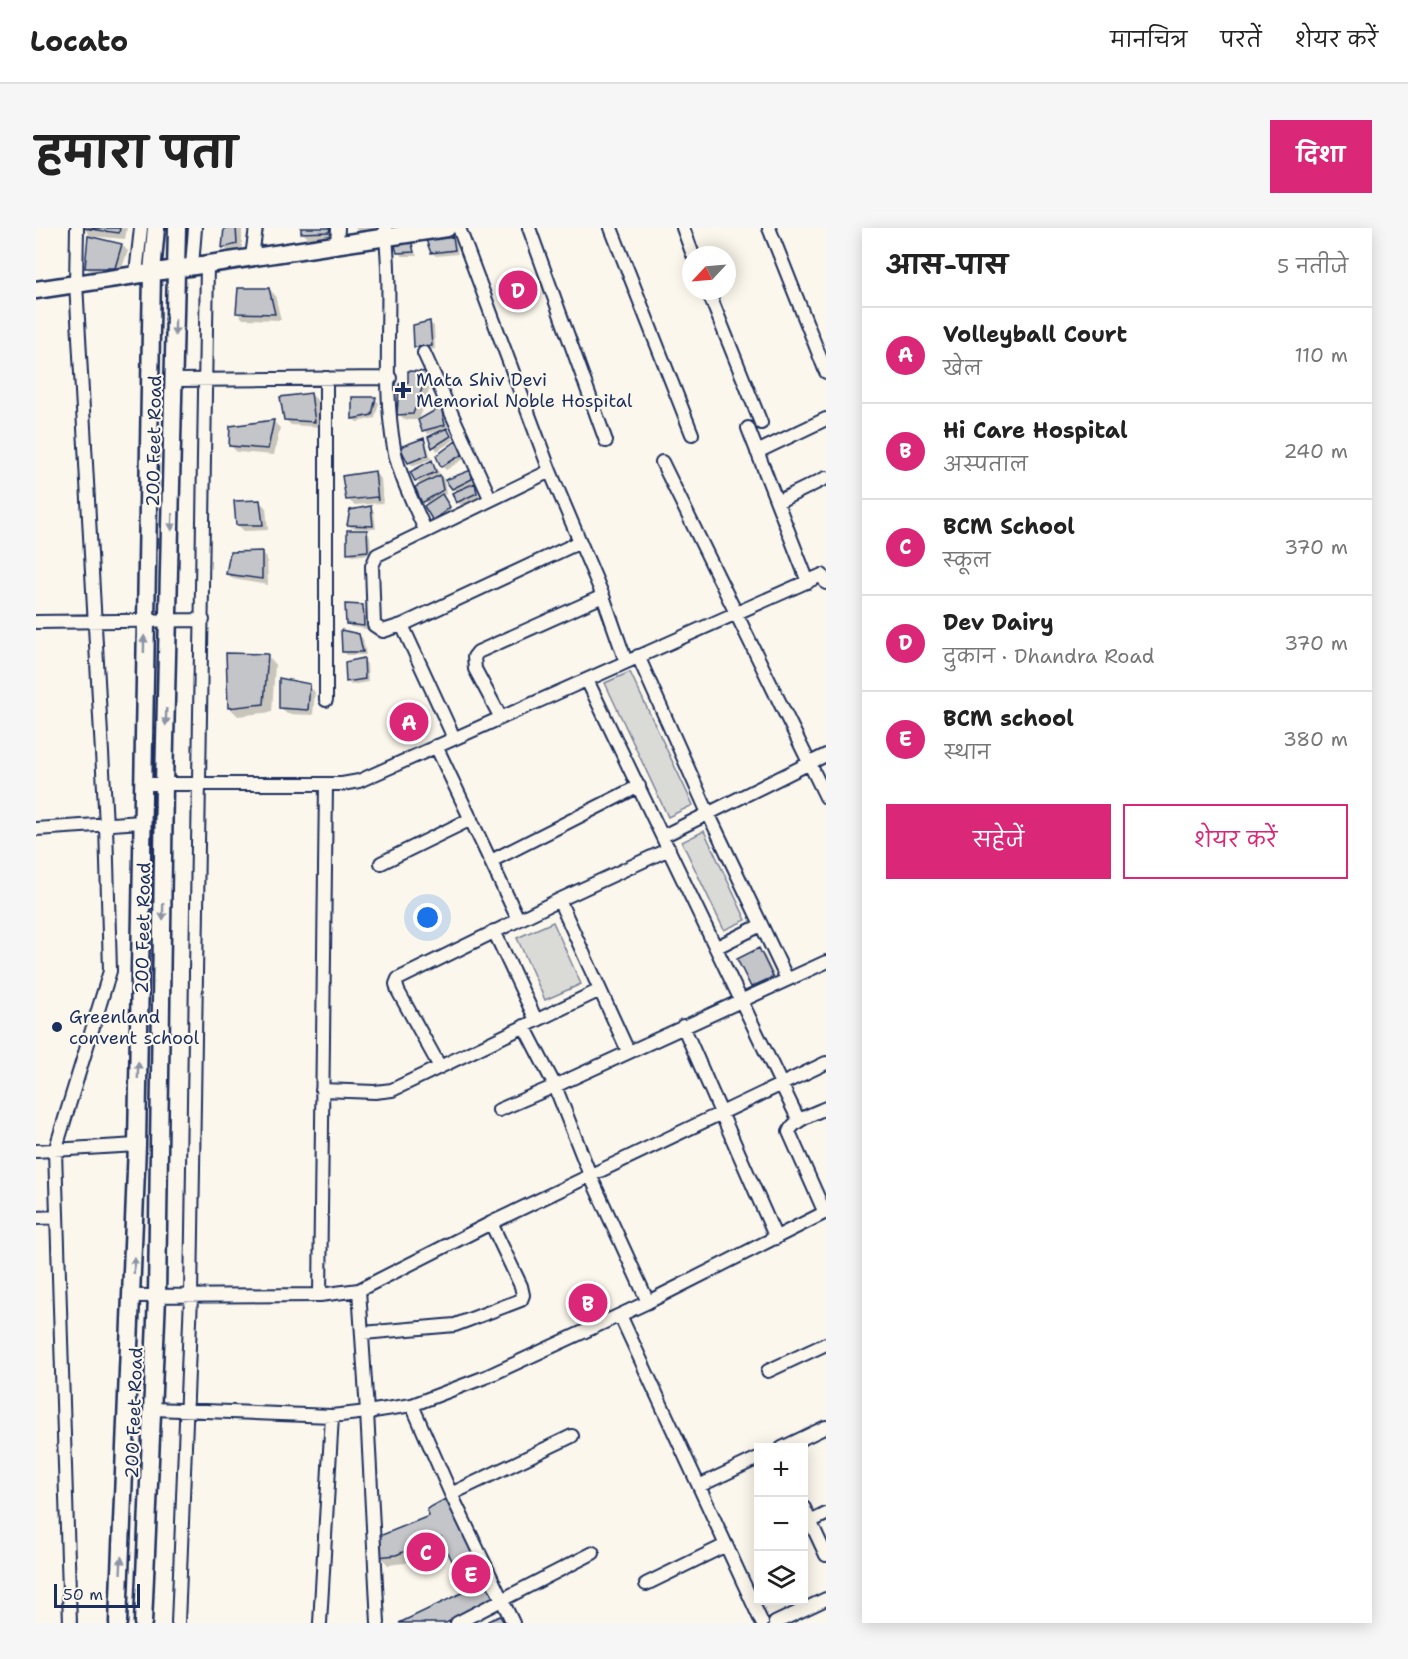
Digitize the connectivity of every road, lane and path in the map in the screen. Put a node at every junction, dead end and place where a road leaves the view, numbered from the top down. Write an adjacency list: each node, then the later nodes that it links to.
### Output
1 (77, 228): 20 (street)
2 (141, 228): 19 (street)
3 (156, 228): 19 (street)
4 (177, 228): 18 (street, 200 Feet Road)
5 (195, 228): 17 (street)
6 (256, 228): 16 (street)
7 (447, 228): 13 (street)
8 (459, 228): 36 (street)
9 (529, 228): 33 (street)
10 (611, 228): 32 (street)
11 (682, 228): 15 (street)
12 (769, 228): 24 (street)
13 (385, 232): 14 (street); 26 (street)
14 (337, 235): 16 (street)
15 (689, 246)
16 (252, 256): 17 (street)
17 (200, 265): 18 (street); 27 (street)
18 (175, 268): 19 (street); 28 (street, 200 Feet Road, one-way to 28)
19 (144, 273): 20 (street); 46 (street)
20 (76, 283): 21 (street); 48 (street)
21 (36, 290)
22 (712, 300): 30 (street)
23 (424, 353): 38 (street)
24 (826, 372)
25 (326, 378): 26 (street); 27 (street); 55 (street)
26 (390, 378): 40 (street)
27 (207, 379): 28 (street); 49 (street)
28 (176, 380): 47 (street, 200 Feet Road, one-way to 47)
29 (826, 419): 34 (street)
30 (761, 423)
31 (748, 428): 34 (street)
32 (692, 434)
33 (606, 441)
34 (757, 452): 39 (street)
35 (662, 462): 45 (street)
36 (550, 471): 38 (street); 41 (street)
37 (826, 478): 39 (street)
38 (490, 498): 40 (street)
39 (777, 502): 43 (street)
40 (425, 530): 51 (street)
41 (580, 542): 44 (street); 51 (street)
42 (825, 577): 43 (street)
43 (808, 582): 45 (street)
44 (603, 596): 53 (street); 56 (street)
45 (735, 614): 52 (street); 60 (street)
46 (144, 620): 47 (street); 48 (street); 62 (street, one-way to 46)
47 (169, 620): 49 (street); 63 (street, 200 Feet Road, one-way to 63)
48 (96, 621): 50 (street); 70 (street)
49 (203, 621): 61 (street)
50 (36, 622)
51 (402, 625): 57 (street)
52 (638, 656): 53 (street); 67 (street)
53 (626, 662): 54 (street)
54 (587, 680): 56 (street); 65 (street)
55 (326, 700)
56 (501, 718): 57 (street)
57 (454, 738): 58 (street)
58 (436, 746): 64 (street); 68 (street)
59 (826, 755): 60 (street)
60 (810, 763): 66 (street); 67 (street)
61 (200, 783): 63 (street); 64 (street); 110 (street)
62 (143, 784): 63 (street); 69 (street)
63 (164, 784): 111 (street, 200 Feet Road, one-way to 111)
64 (326, 784): 93 (street)
65 (639, 786): 72 (street); 74 (street)
66 (826, 797)
67 (708, 813): 72 (street); 78 (street)
68 (471, 819): 74 (street); 75 (street)
69 (142, 822): 70 (street); 98 (street, one-way to 69)
70 (106, 825): 71 (street); 100 (street)
71 (36, 829)
72 (663, 836): 73 (street)
73 (669, 849): 76 (street); 80 (street)
74 (491, 861): 77 (street)
75 (381, 862)
76 (559, 900): 77 (street); 83 (street)
77 (518, 919): 79 (street)
78 (761, 925): 80 (street); 82 (street)
79 (494, 931): 85 (street); 90 (street)
80 (717, 947): 84 (street)
81 (826, 962): 82 (street)
82 (787, 979): 84 (street)
83 (600, 990): 85 (street); 88 (street)
84 (742, 999): 87 (street); 91 (street)
85 (536, 1020): 86 (street)
86 (524, 1026): 90 (street); 92 (street)
87 (683, 1026): 88 (street); 96 (street)
88 (628, 1051): 92 (street)
89 (826, 1063): 91 (street)
90 (440, 1067): 93 (street)
91 (784, 1084): 96 (street); 97 (street)
92 (555, 1086): 95 (street); 101 (street)
93 (322, 1090): 108 (street)
94 (826, 1108): 97 (street)
95 (499, 1110)
96 (722, 1113): 101 (street); 106 (street)
97 (800, 1121): 102 (street)
98 (137, 1145): 100 (street); 109 (street, one-way to 98)
99 (36, 1151): 100 (street)
100 (55, 1151): 103 (street)
101 (590, 1175): 105 (street); 112 (street)
102 (825, 1216): 106 (street)
103 (57, 1217): 104 (street); 137 (street)
104 (36, 1218)
105 (491, 1223): 107 (street); 114 (street)
106 (776, 1238): 112 (street)
107 (359, 1290): 108 (street); 114 (street)
108 (320, 1295): 110 (street)
109 (133, 1296): 111 (street); 138 (street, one-way to 109)
110 (191, 1296): 111 (street); 119 (street)
111 (158, 1297): 118 (street, 200 Feet Road)
112 (648, 1302): 113 (street)
113 (620, 1315): 117 (street); 126 (street)
114 (363, 1333): 120 (street)
115 (826, 1344): 116 (street)
116 (768, 1371)
117 (412, 1405): 120 (street); 127 (street)
118 (154, 1409): 119 (street); 139 (street, 200 Feet Road)
119 (188, 1410): 121 (street); 140 (street)
120 (367, 1412): 121 (street); 142 (street)
121 (332, 1416): 141 (street)
122 (826, 1427): 124 (street)
123 (572, 1436): 127 (street)
124 (792, 1443)
125 (754, 1460): 126 (street)
126 (699, 1486): 131 (street)
127 (451, 1494): 136 (street)
128 (826, 1514): 130 (street)
129 (808, 1517): 130 (street)
130 (810, 1521): 133 (street)
131 (726, 1545): 134 (street); 145 (street)
132 (593, 1552): 136 (street)
133 (826, 1556)
134 (646, 1584)
135 (826, 1599): 146 (street)
136 (501, 1600): 143 (street); 144 (street)
137 (70, 1623)
138 (118, 1623)
139 (143, 1623)
140 (178, 1623)
141 (320, 1623)
142 (378, 1623)
143 (457, 1623)
144 (513, 1623)
145 (762, 1623)
146 (775, 1623)

